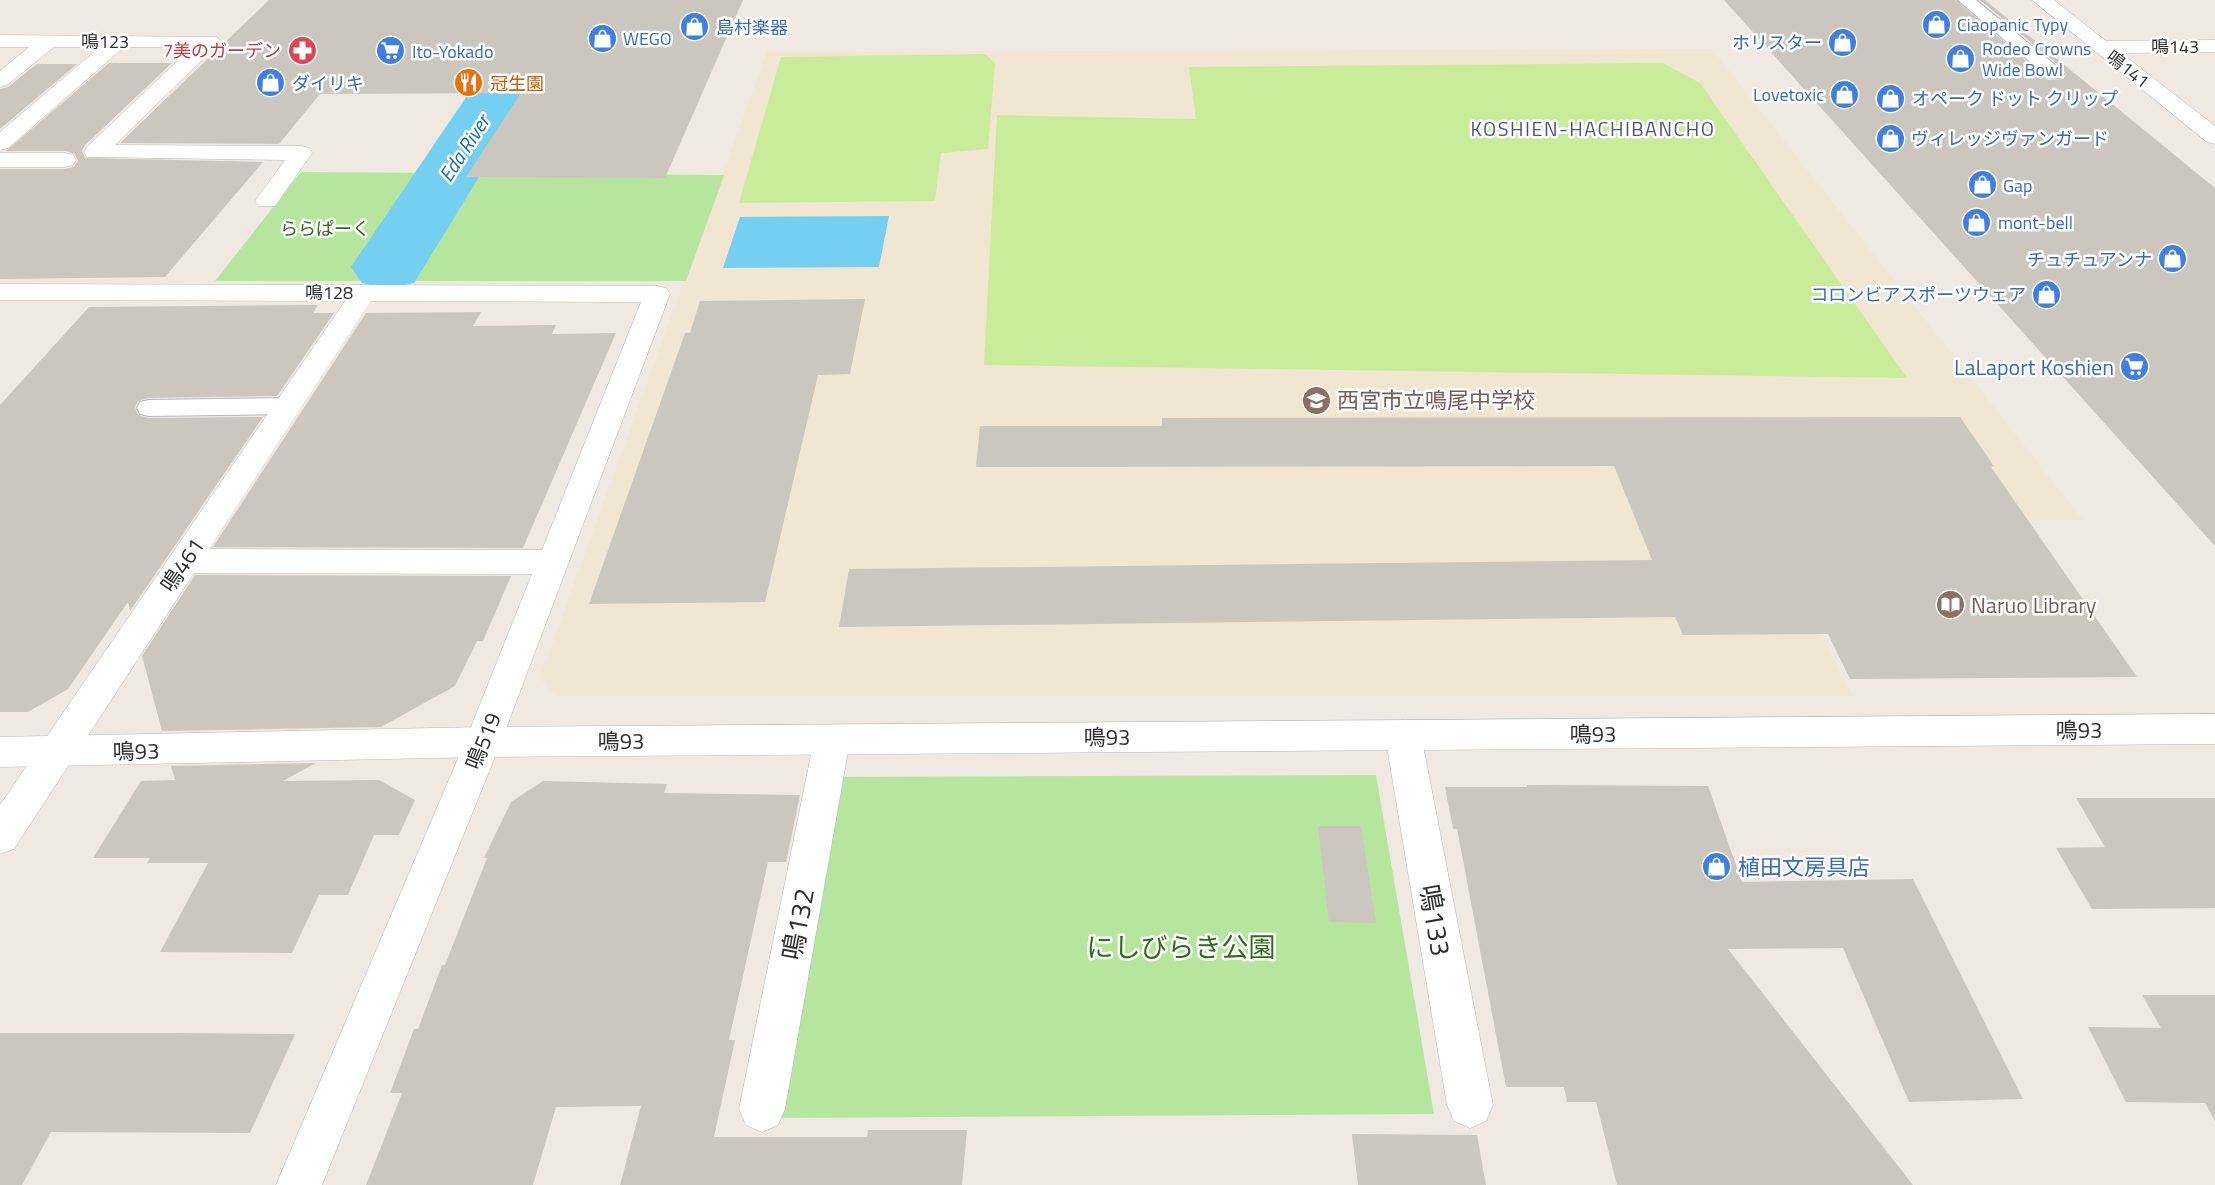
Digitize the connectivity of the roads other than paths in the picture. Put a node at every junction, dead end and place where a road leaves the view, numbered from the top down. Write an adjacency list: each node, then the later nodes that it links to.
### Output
1 (1966, 0): 8 (lane)
2 (2042, 0): 7 (street, 鳴141)
3 (0, 41): 4 (street, 鳴123)
4 (49, 41): 5 (street, 鳴123); 9 (street)
5 (119, 41): 11 (street); 14 (street, 鳴123)
6 (2215, 46): 7 (street, 鳴143)
7 (2100, 47): 10 (street, 鳴141)
8 (2055, 74)
9 (0, 81)
10 (2215, 137)
11 (0, 143)
12 (0, 160): 13 (street)
13 (65, 160)
14 (267, 201)
15 (0, 292): 16 (street, 鳴128)
16 (364, 292): 17 (street, 鳴128); 18 (street, 鳴461)
17 (657, 294): 21 (street, 鳴519)
18 (288, 406): 19 (lane); 20 (street, 鳴461)
19 (149, 408)
20 (185, 561): 21 (street); 27 (street, 鳴461)
21 (553, 562): 25 (street, 鳴519)
22 (2215, 729): 23 (street, 鳴93)
23 (1403, 735): 24 (street, 鳴93); 29 (street, 鳴133)
24 (832, 740): 25 (street, 鳴93); 30 (street, 鳴132)
25 (483, 742): 27 (street, 鳴93); 31 (street, 鳴519)
26 (0, 752): 27 (street, 鳴93)
27 (57, 753): 28 (street, 鳴461)
28 (0, 837)
29 (1470, 1105)
30 (762, 1108)
31 (299, 1185)

